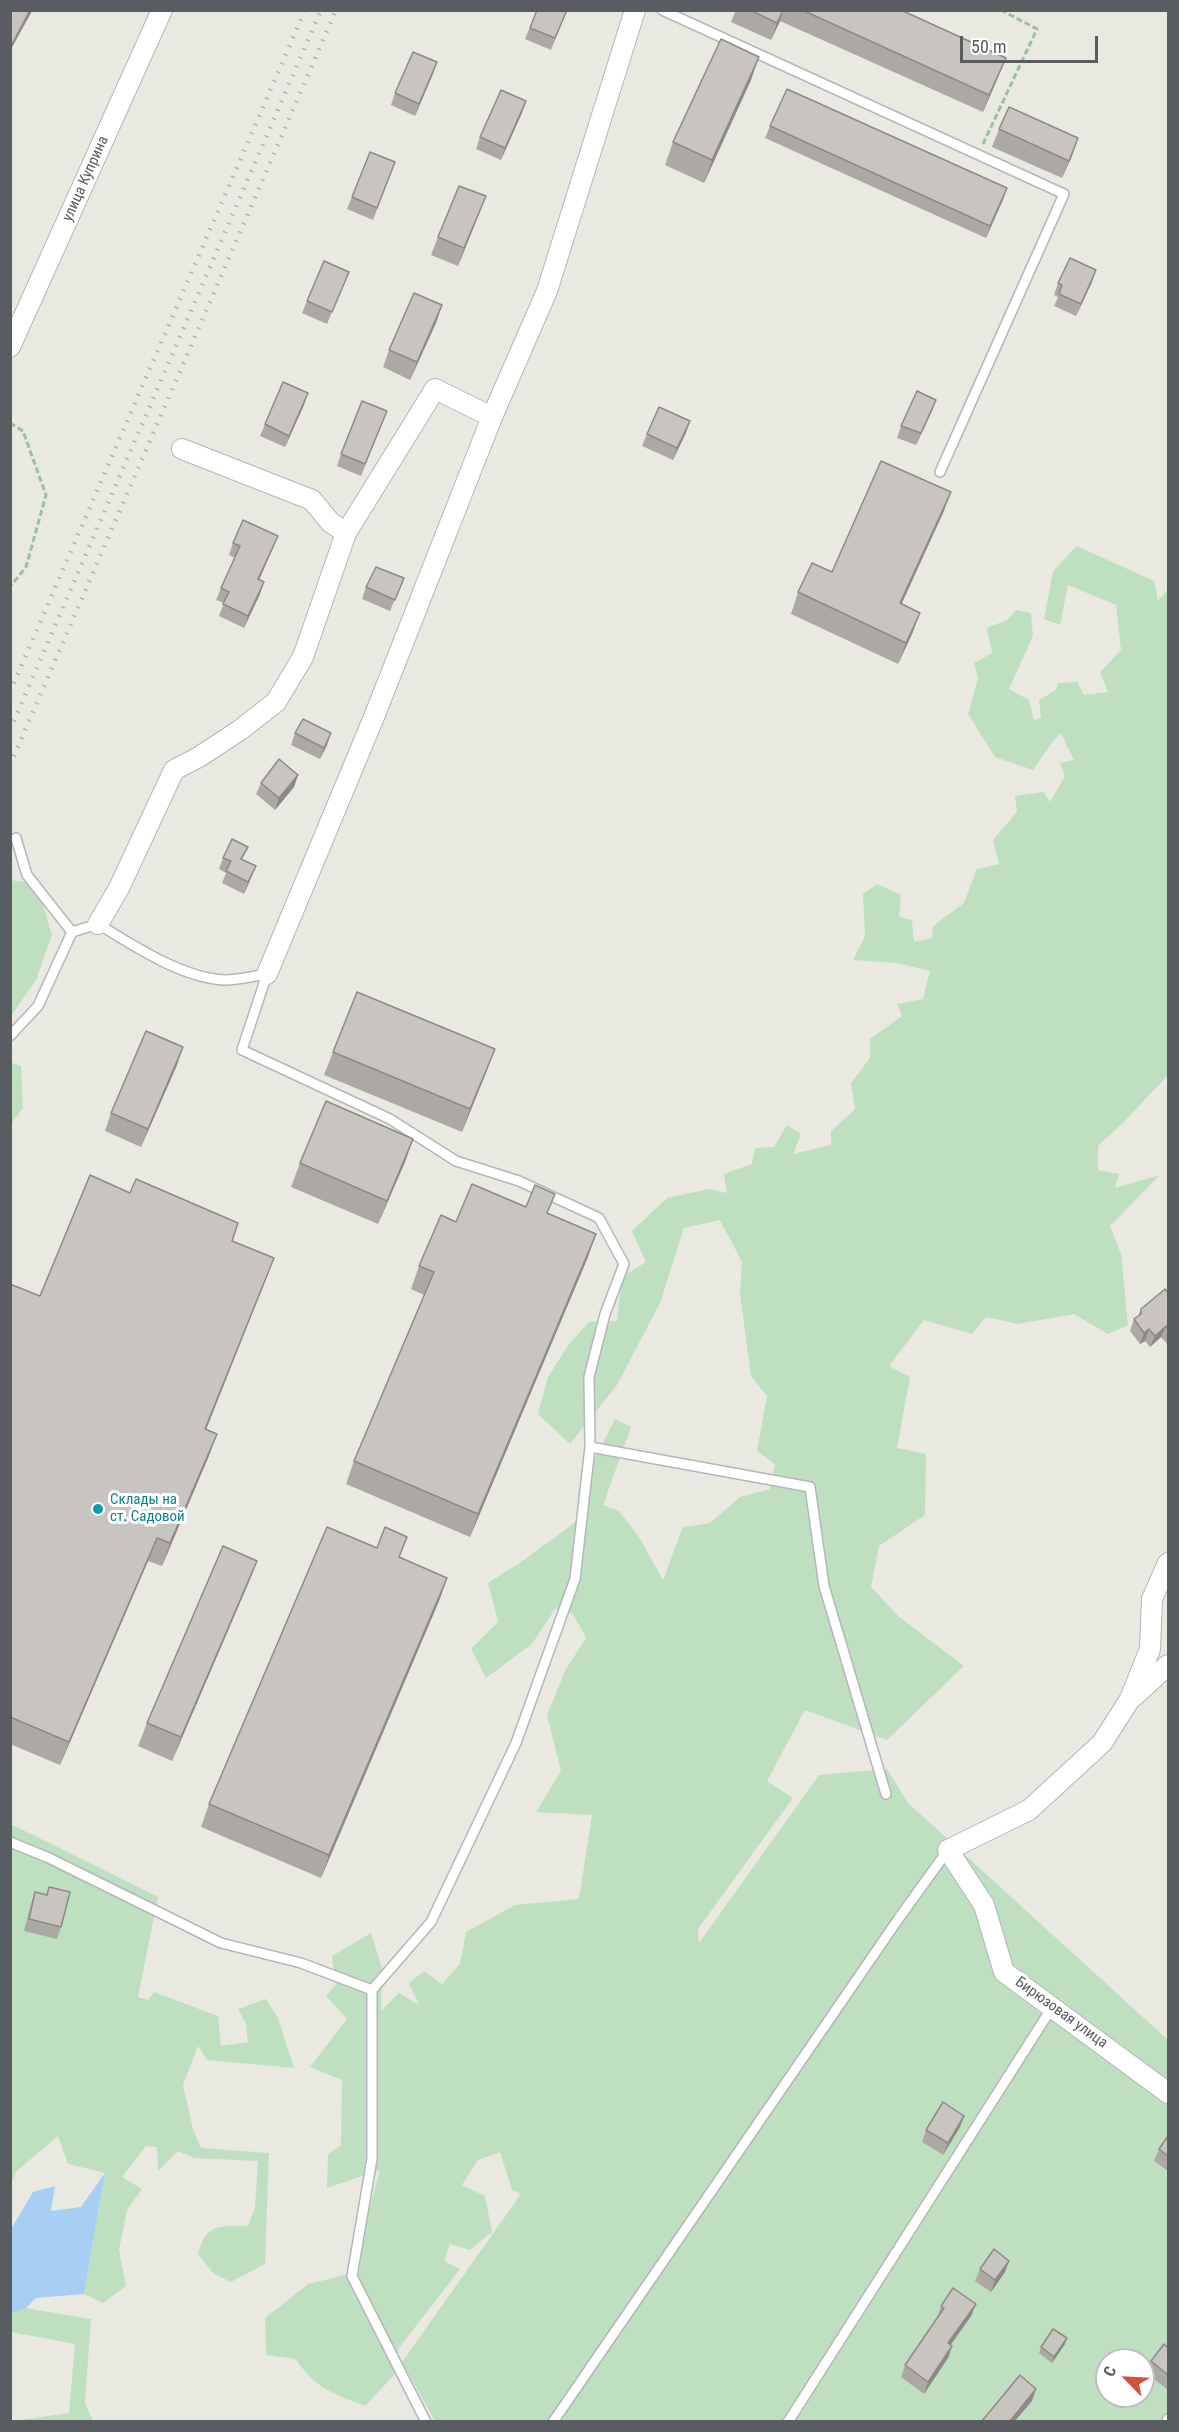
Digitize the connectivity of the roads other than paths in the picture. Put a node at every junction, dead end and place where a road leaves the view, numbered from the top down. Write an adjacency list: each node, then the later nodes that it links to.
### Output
1 (162, 10): 4 (street, улица Куприна)
2 (635, 10): 5 (street)
3 (662, 10): 7 (lane)
4 (10, 348)
5 (492, 417): 8 (street); 12 (street)
6 (182, 449): 8 (street)
7 (940, 472)
8 (346, 533): 10 (street)
9 (16, 837): 11 (lane)
10 (98, 924): 11 (lane); 12 (lane)
11 (72, 932): 13 (lane)
12 (267, 974): 14 (lane)
13 (10, 1036)
14 (590, 1447): 18 (lane); 21 (lane)
15 (1168, 1563): 17 (street)
16 (1168, 1665): 17 (street)
17 (1130, 1699): 20 (street)
18 (886, 1794)
19 (10, 1842): 21 (lane)
20 (948, 1850): 22 (street, Бирюзовая улица); 25 (lane)
21 (372, 1990): 24 (lane)
22 (1053, 2006): 23 (street, Бирюзовая улица); 26 (lane)
23 (1168, 2093)
24 (426, 2421)
25 (553, 2421)
26 (788, 2421)

